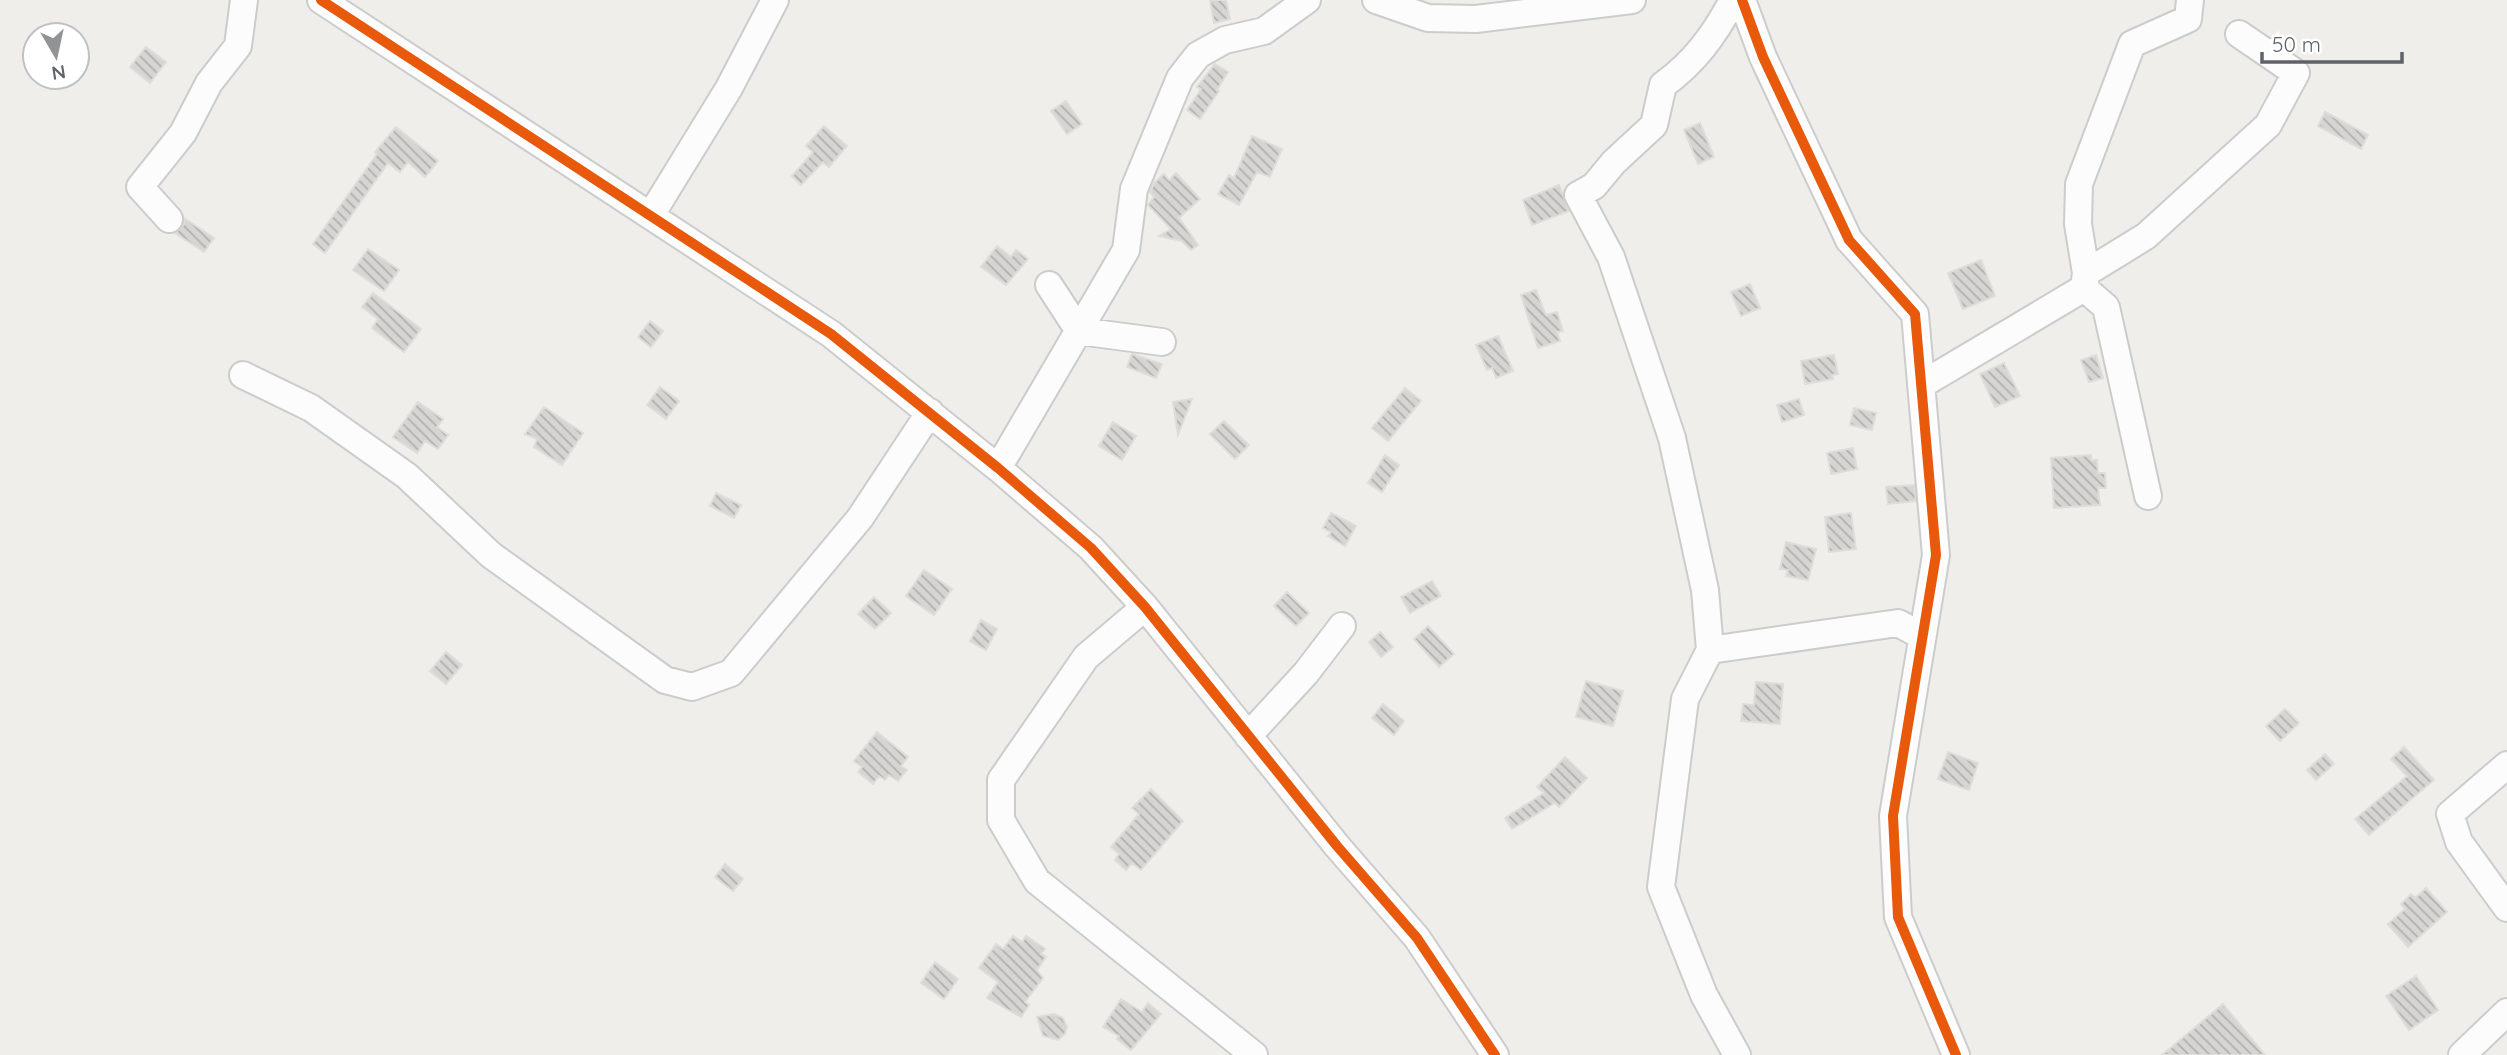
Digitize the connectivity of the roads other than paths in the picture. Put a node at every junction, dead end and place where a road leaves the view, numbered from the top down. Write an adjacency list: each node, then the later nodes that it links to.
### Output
1 (244, 0): 12 (street)
2 (321, 0): 11 (street)
3 (775, 0): 11 (street)
4 (1307, 0): 15 (street)
5 (1376, 0): 6 (street)
6 (1632, 0)
7 (1733, 0): 25 (street)
8 (1742, 0): 18 (street)
9 (2190, 0): 13 (street)
10 (2239, 34): 13 (street)
11 (651, 215): 19 (street)
12 (169, 219)
13 (2085, 281): 18 (street); 21 (street)
14 (1049, 285): 15 (street)
15 (1079, 331): 16 (street); 20 (street)
16 (1162, 341)
17 (243, 375): 19 (street)
18 (1922, 386): 24 (street)
19 (930, 412): 20 (street)
20 (998, 468): 22 (street)
21 (2148, 496)
22 (1145, 607): 26 (street); 30 (street)
23 (1342, 626): 26 (street)
24 (1922, 636): 25 (street); 33 (street)
25 (1710, 650): 32 (street)
26 (1248, 736): 31 (street)
27 (2507, 765): 28 (street)
28 (2507, 908)
29 (2507, 1012): 34 (street)
30 (1254, 1055)
31 (1495, 1055)
32 (1737, 1055)
33 (1956, 1055)
34 (2462, 1055)

